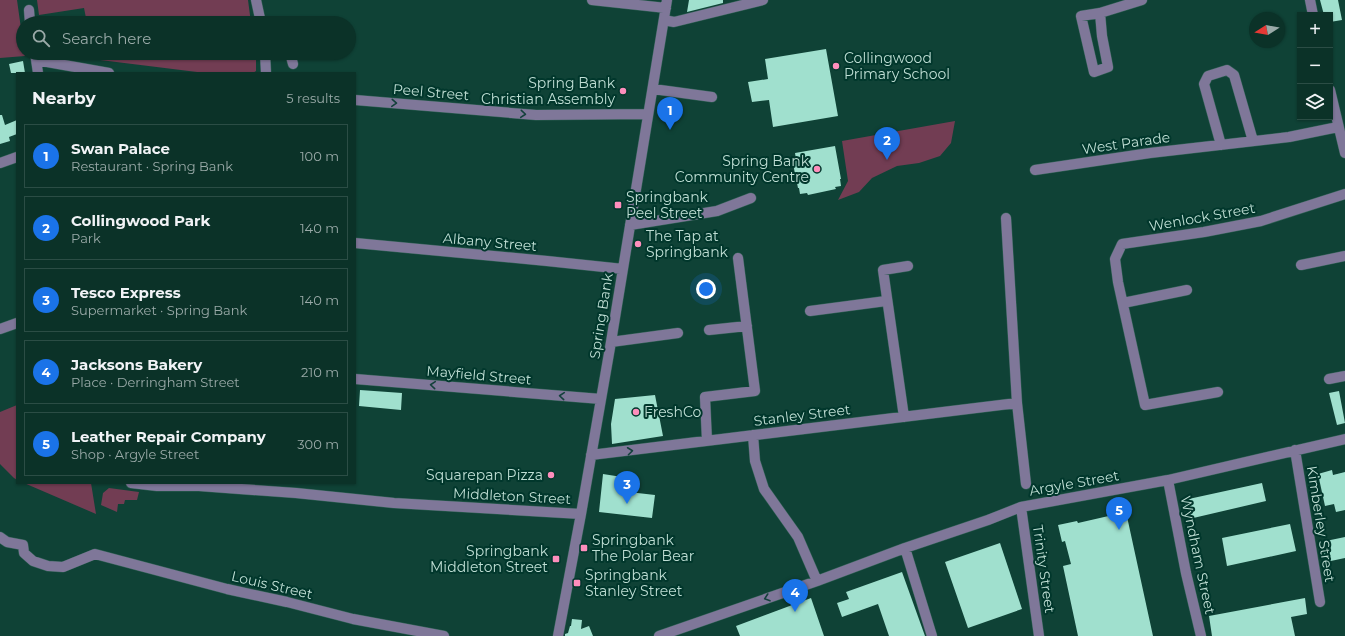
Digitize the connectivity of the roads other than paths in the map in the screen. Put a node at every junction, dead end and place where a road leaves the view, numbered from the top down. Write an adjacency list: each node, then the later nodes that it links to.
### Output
1 (256, 0): 11 (street)
2 (592, 0): 6 (street)
3 (763, 0): 12 (street)
4 (1142, 0): 9 (street)
5 (1310, 0): 8 (street)
6 (666, 4): 12 (street, Spring Bank)
7 (29, 10): 10 (street)
8 (1313, 12)
9 (1100, 13): 9 (street)
10 (29, 16)
11 (259, 16)
12 (664, 20): 21 (street, Spring Bank)
13 (36, 60): 18 (street)
14 (52, 60): 19 (street)
15 (265, 60): 20 (street)
16 (292, 60): 17 (street)
17 (293, 64)
18 (38, 72)
19 (105, 72)
20 (266, 72)
21 (653, 89): 22 (street); 25 (street, Spring Bank)
22 (712, 97)
23 (356, 100): 25 (street, Peel Street, one-way to 25)
24 (1333, 104): 26 (street)
25 (648, 114): 36 (street, Spring Bank)
26 (1338, 127): 27 (street, West Parade); 29 (street)
27 (1253, 140): 28 (street, West Parade); 28 (street)
28 (1221, 145): 32 (street, West Parade)
29 (1345, 153)
30 (16, 157): 31 (street)
31 (0, 163)
32 (1035, 170)
33 (1345, 194): 45 (street, Wenlock Street)
34 (751, 198): 36 (street)
35 (1006, 218): 58 (street)
36 (630, 225): 42 (street, Spring Bank)
37 (356, 243): 42 (street, Albany Street)
38 (1345, 256): 40 (street)
39 (738, 258): 48 (street)
40 (1301, 265)
41 (908, 266): 44 (street)
42 (623, 269): 52 (street, Spring Bank)
43 (1187, 290): 45 (street)
44 (886, 301): 46 (street); 59 (street)
45 (1123, 303): 56 (street, Wenlock Street)
46 (810, 311)
47 (16, 323): 49 (street)
48 (747, 326): 50 (street); 62 (street)
49 (0, 329)
50 (709, 330)
51 (678, 333): 52 (street)
52 (611, 342): 57 (street, Spring Bank)
53 (1345, 376): 55 (street)
54 (356, 379): 57 (street, Mayfield Street, one-way to 54)
55 (1329, 380)
56 (1218, 392)
57 (601, 399): 64 (street, Spring Bank)
58 (1018, 403): 59 (street, Stanley Street); 67 (street)
59 (904, 417): 60 (street, Stanley Street)
60 (753, 435): 62 (street, Stanley Street); 72 (street)
61 (1345, 439): 63 (street, Argyle Street)
62 (707, 441): 64 (street, Stanley Street, one-way to 62)
63 (1294, 450): 65 (street, Argyle Street); 73 (street, Kimberley Street)
64 (591, 455): 69 (street, Spring Bank)
65 (1168, 480): 68 (street, Argyle Street); 79 (street, Wyndham Street)
66 (141, 484): 69 (street, Middleton Street)
67 (1026, 484)
68 (1021, 507): 71 (street, Argyle Street); 78 (street, Trinity Street)
69 (581, 514): 75 (street, Spring Bank)
70 (0, 538): 74 (street, Louis Street)
71 (905, 548): 72 (street, Argyle Street); 77 (street)
72 (817, 580): 76 (street, Argyle Street, one-way to 76)
73 (1320, 602)
74 (444, 636)
75 (558, 636)
76 (659, 636)
77 (932, 636)
78 (1039, 636)
79 (1201, 636)

